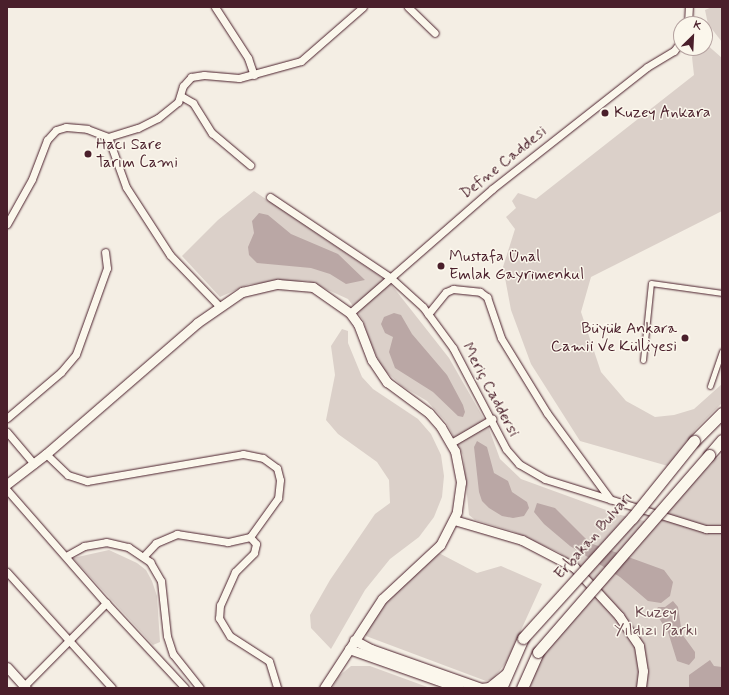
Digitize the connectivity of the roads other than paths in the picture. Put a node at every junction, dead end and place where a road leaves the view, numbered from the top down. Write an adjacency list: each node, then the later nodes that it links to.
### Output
1 (215, 7): 6 (street)
2 (363, 7): 6 (street)
3 (408, 7): 4 (street)
4 (435, 33)
5 (673, 52): 13 (street, Defne Caddesi)
6 (254, 75): 7 (street)
7 (182, 96): 8 (street); 9 (street)
8 (108, 138): 11 (street); 15 (street)
9 (250, 165)
10 (270, 196): 13 (street, Meriç Caddersi)
11 (7, 224)
12 (105, 252): 22 (street)
13 (391, 278): 16 (street, Defne Caddesi); 17 (street, Meriç Caddersi)
14 (722, 293): 19 (street)
15 (220, 306): 16 (street); 27 (street)
16 (350, 313): 26 (street)
17 (428, 314): 23 (street, Meriç Caddersi); 31 (street)
18 (722, 350): 20 (street)
19 (643, 360)
20 (710, 386)
21 (722, 413): 43 (highway, Erbakan Bulvarı, bridge)
22 (7, 418)
23 (492, 419): 26 (street); 31 (street, Meriç Caddersi)
24 (7, 432): 28 (street)
25 (722, 440): 53 (highway, Erbakan Bulvarı, bridge)
26 (451, 443): 32 (street)
27 (46, 454): 28 (street); 34 (street)
28 (34, 464): 29 (street)
29 (7, 484)
30 (7, 490): 35 (street)
31 (610, 499): 33 (street, Meriç Caddersi)
32 (454, 520): 40 (street); 54 (street)
33 (722, 529)
34 (250, 537): 36 (street); 48 (street)
35 (66, 556): 36 (street); 38 (street)
36 (144, 556): 47 (street)
37 (7, 572): 39 (street)
38 (106, 603): 39 (street); 46 (street)
39 (70, 640): 44 (street); 45 (street)
40 (354, 640): 41 (street); 51 (street)
41 (349, 649): 49 (street); 50 (street)
42 (7, 667): 44 (street)
43 (508, 670): 51 (street); 52 (highway, Erbakan Bulvarı)
44 (24, 687)
45 (112, 688)
46 (184, 688)
47 (200, 688)
48 (277, 688)
49 (324, 688)
50 (458, 688)
51 (481, 688)
52 (501, 688)
53 (522, 688)
54 (641, 688)

